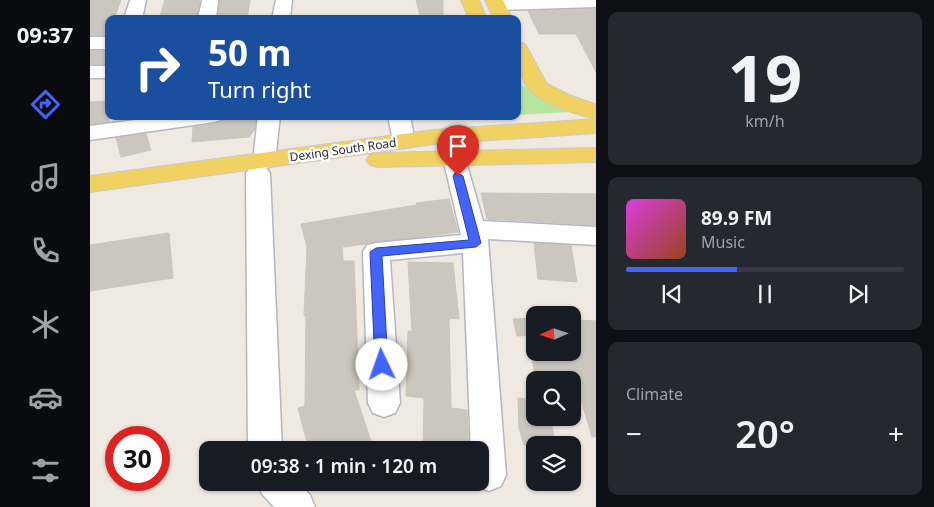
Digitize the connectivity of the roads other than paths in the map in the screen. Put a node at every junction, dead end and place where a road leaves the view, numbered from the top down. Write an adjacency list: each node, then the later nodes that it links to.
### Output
1 (138, 0): 8 (street)
2 (210, 0): 9 (street)
3 (284, 0): 10 (street)
4 (470, 0): 11 (main road)
5 (574, 1): 6 (street); 7 (street)
6 (596, 2)
7 (498, 8)
8 (135, 15)
9 (208, 15)
10 (282, 15)
11 (476, 15)
12 (90, 43): 13 (street)
13 (105, 43)
14 (521, 54): 17 (main road)
15 (90, 72): 16 (street)
16 (105, 72)
17 (596, 114): 18 (main road)
18 (521, 118)
19 (185, 120): 25 (street)
20 (268, 120): 31 (street)
21 (400, 120): 27 (street)
22 (487, 120): 23 (main road)
23 (454, 126): 24 (main road, Dexing South Road); 27 (main road, Dexing South Road)
24 (596, 126)
25 (90, 133)
26 (596, 140): 30 (main road, Dexing South Road)
27 (404, 141): 31 (main road, Dexing South Road)
28 (596, 155): 29 (main road)
29 (454, 158): 30 (main road); 34 (street)
30 (366, 160): 31 (main road, Dexing South Road)
31 (261, 167): 32 (main road, Dexing South Road); 33 (main road, Dexing South Road); 37 (street)
32 (90, 184)
33 (90, 194)
34 (474, 236): 35 (street); 36 (street); 38 (street)
35 (596, 236)
36 (384, 403)
37 (265, 441)
38 (487, 441)
39 (282, 491): 40 (street)
40 (297, 507)

